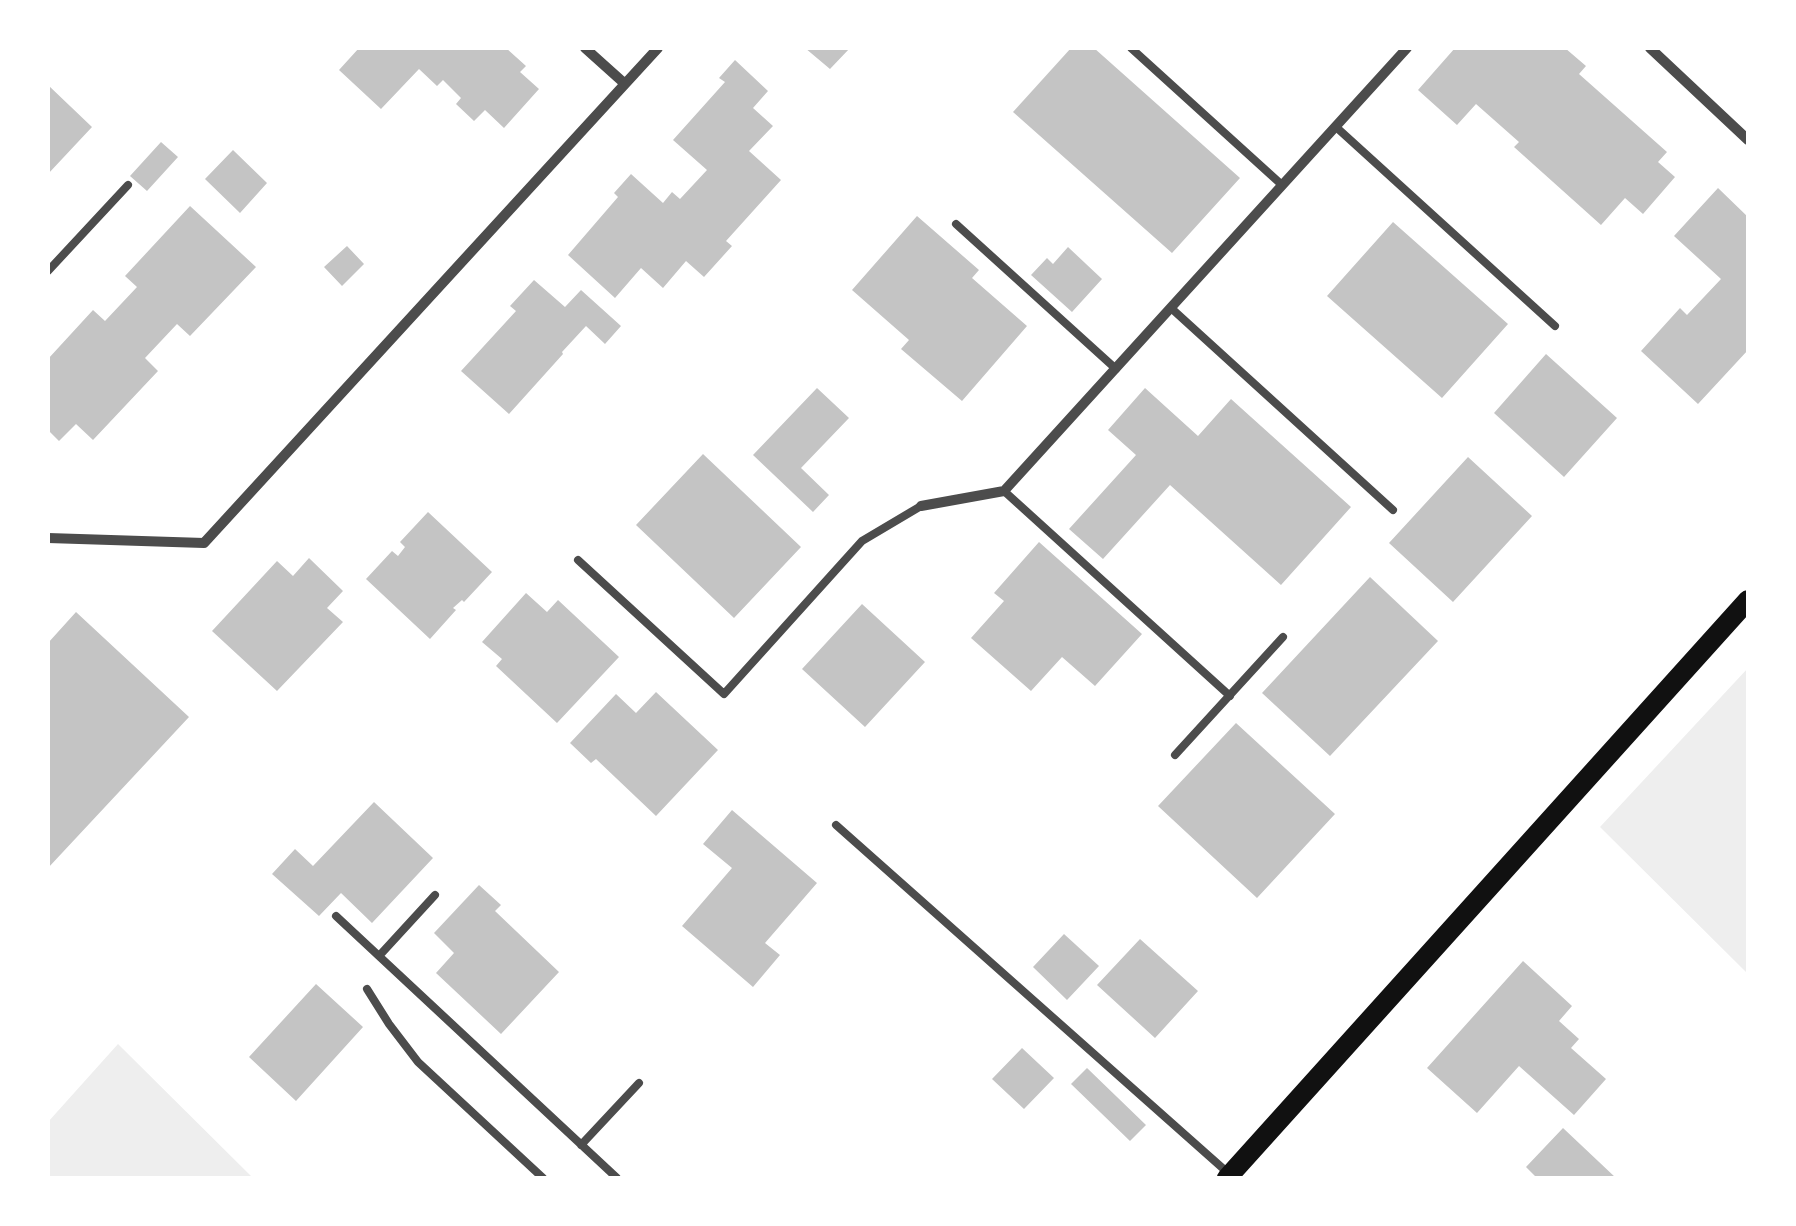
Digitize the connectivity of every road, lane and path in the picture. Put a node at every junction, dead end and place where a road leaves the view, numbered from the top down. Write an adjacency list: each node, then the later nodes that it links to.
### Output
1 (585, 48): 6 (street)
2 (658, 48): 6 (street)
3 (1131, 48): 10 (lane)
4 (1407, 48): 7 (street)
5 (1650, 48): 8 (street)
6 (624, 83): 19 (street)
7 (1336, 126): 10 (street); 14 (lane)
8 (1748, 140)
9 (128, 185): 12 (lane)
10 (1282, 185): 13 (street)
11 (956, 224): 15 (lane)
12 (48, 271)
13 (1171, 308): 15 (street); 18 (lane)
14 (1555, 326)
15 (1116, 369): 16 (street)
16 (1004, 491): 17 (street); 23 (lane)
17 (921, 506): 20 (lane)
18 (1393, 510)
19 (48, 538)
20 (578, 560)
21 (1748, 600): 32 (main road)
22 (1284, 636): 23 (lane)
23 (1230, 696): 24 (lane)
24 (1175, 755)
25 (836, 825): 32 (lane)
26 (435, 894): 28 (lane)
27 (336, 916): 28 (lane)
28 (379, 956): 31 (lane)
29 (367, 989): 33 (lane)
30 (639, 1084): 31 (lane)
31 (581, 1145): 34 (lane)
32 (1229, 1177)
33 (543, 1178)
34 (617, 1178)

